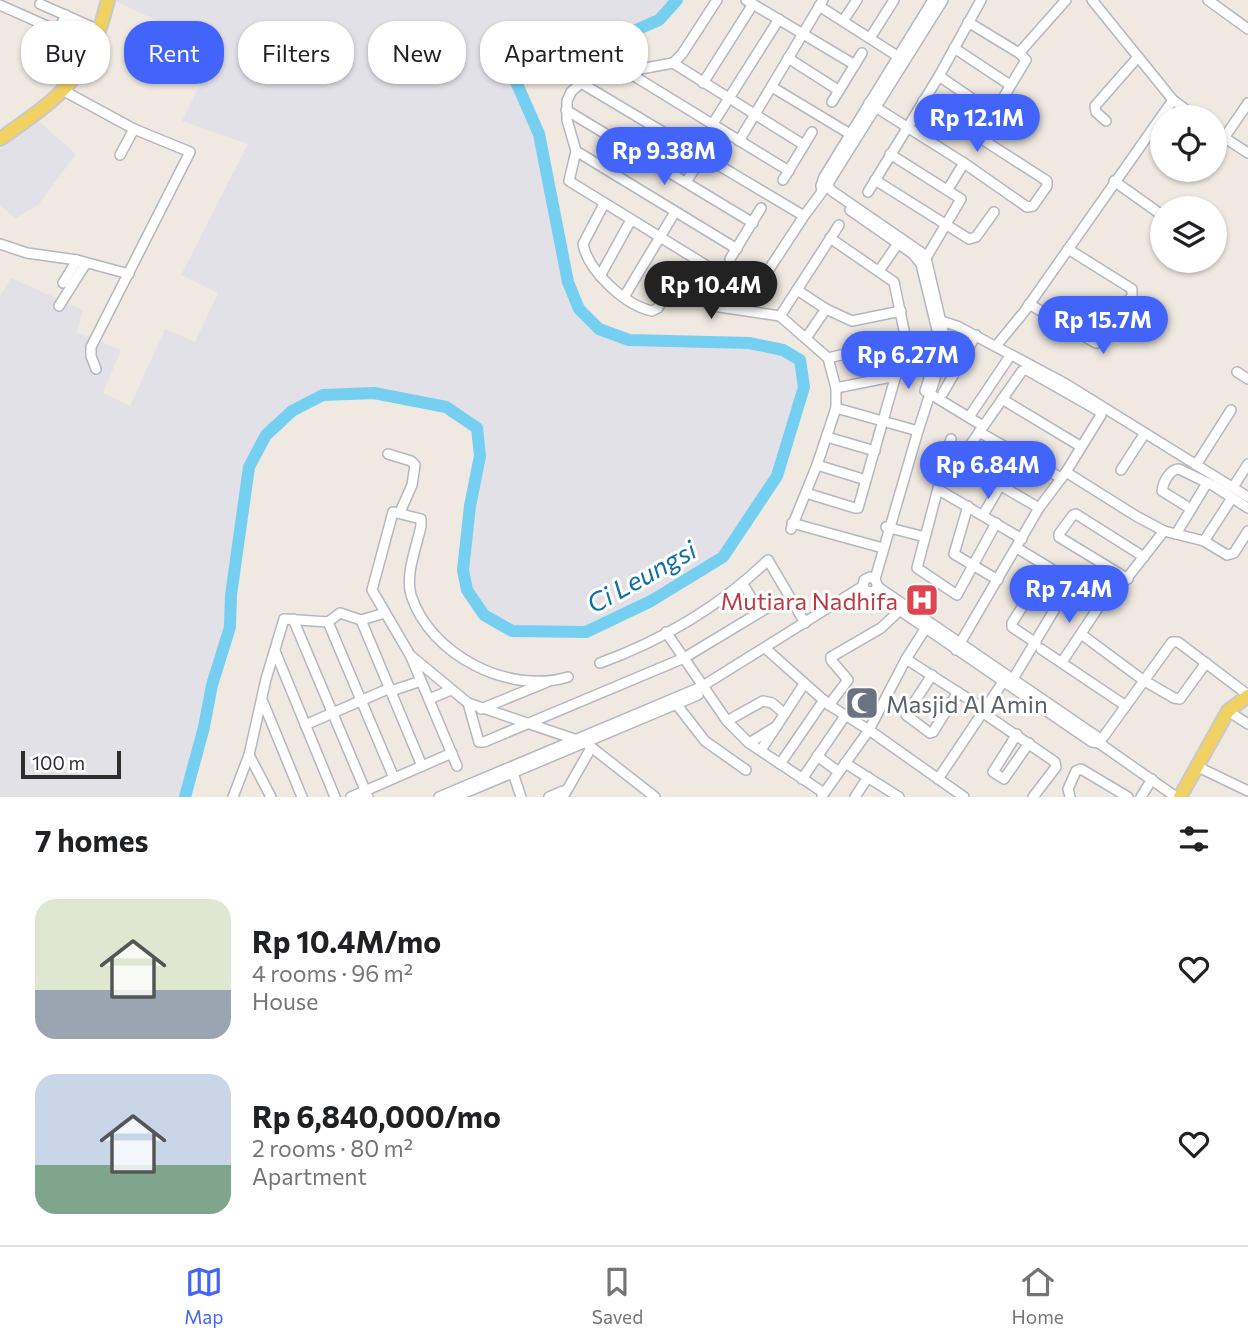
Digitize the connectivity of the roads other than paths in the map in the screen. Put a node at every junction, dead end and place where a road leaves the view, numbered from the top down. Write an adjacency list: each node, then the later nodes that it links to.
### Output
1 (108, 0): 18 (main road)
2 (717, 0): 30 (street)
3 (857, 0): 19 (street)
4 (894, 0): 23 (street)
5 (933, 0): 27 (street)
6 (943, 0): 27 (street)
7 (981, 0): 20 (street)
8 (1066, 0): 26 (street)
9 (1208, 0): 21 (street)
10 (1093, 1): 28 (street)
11 (750, 2): 16 (street); 34 (street)
12 (821, 3): 19 (street); 22 (street)
13 (40, 4): 15 (street)
14 (0, 5): 15 (street)
15 (65, 15): 17 (street)
16 (779, 19): 22 (street); 43 (street)
17 (79, 21)
18 (102, 21)
19 (843, 22): 23 (street)
20 (968, 22): 24 (street); 26 (street)
21 (1248, 29)
22 (802, 33): 29 (street); 31 (street)
23 (870, 38): 27 (street)
24 (954, 48): 33 (street); 39 (street)
25 (862, 53): 31 (street)
26 (1019, 53): 39 (street)
27 (901, 57): 49 (street)
28 (1138, 57): 44 (street); 53 (street)
29 (788, 58): 40 (street); 42 (street)
30 (673, 63): 32 (street); 34 (street)
31 (855, 65): 42 (street)
32 (648, 69)
33 (939, 76): 45 (street); 51 (street)
34 (704, 83): 43 (street)
35 (69, 84): 41 (main road)
36 (580, 84): 50 (street)
37 (583, 84): 69 (street)
38 (647, 84): 54 (street)
39 (1010, 85): 51 (street)
40 (772, 87): 52 (street); 58 (street)
41 (64, 90): 56 (street); 61 (main road)
42 (838, 90): 46 (street)
43 (729, 99): 52 (street); 54 (street)
44 (1172, 100): 48 (street); 74 (street)
45 (923, 101): 55 (street); 60 (street)
46 (832, 102)
47 (1248, 103): 59 (street)
48 (1179, 105)
49 (872, 106): 55 (street); 58 (street); 76 (street)
50 (566, 110): 65 (street); 75 (street)
51 (993, 113): 60 (street)
52 (755, 115): 63 (street); 64 (street)
53 (1106, 121)
54 (716, 127): 63 (street); 69 (street)
55 (906, 128): 67 (street); 70 (street)
56 (134, 129): 68 (street); 100 (street)
57 (812, 132): 64 (street)
58 (850, 134): 76 (street)
59 (1227, 134)
60 (979, 138): 70 (street)
61 (0, 139)
62 (1227, 140): 66 (street)
63 (739, 141): 71 (street)
64 (804, 145): 71 (street)
65 (576, 151): 79 (street); 82 (street)
66 (1248, 153)
67 (890, 154): 73 (street); 77 (street)
68 (120, 155)
69 (703, 156): 75 (street); 84 (street)
70 (964, 163): 77 (street)
71 (789, 171): 72 (street)
72 (783, 180)
73 (875, 180): 78 (street); 88 (street)
74 (1114, 181): 80 (street); 93 (street)
75 (686, 182): 86 (street)
76 (825, 188): 84 (street); 91 (street)
77 (948, 189): 88 (street)
78 (868, 192)
79 (604, 204): 85 (street); 101 (street)
80 (1150, 207)
81 (761, 208): 86 (street)
82 (675, 212): 89 (street); 94 (street)
83 (994, 212): 88 (street)
84 (804, 216): 105 (street)
85 (631, 220): 89 (street); 101 (street)
86 (753, 223): 94 (street)
87 (839, 225): 90 (street)
88 (946, 226): 95 (street)
89 (661, 238): 105 (street); 106 (street)
90 (830, 238): 99 (street); 104 (street)
91 (899, 241): 95 (street); 99 (street); 113 (street)
92 (0, 244): 97 (street)
93 (1068, 248): 107 (street); 107 (street)
94 (737, 249): 96 (street)
95 (926, 258): 113 (street)
96 (730, 259)
97 (82, 261): 100 (street); 103 (street); 108 (street)
98 (677, 270): 102 (street)
99 (879, 271): 111 (street)
100 (129, 274): 120 (street)
101 (600, 276): 106 (street)
102 (670, 281): 106 (street); 109 (street)
103 (63, 283)
104 (797, 290): 110 (street); 112 (street)
105 (751, 293): 109 (street)
106 (624, 297)
107 (1029, 304): 117 (street)
108 (59, 306)
109 (743, 309): 112 (street)
110 (826, 309): 111 (street); 115 (street)
111 (901, 311): 116 (street)
112 (780, 316): 115 (street)
113 (938, 322): 114 (street); 125 (street)
114 (976, 335): 117 (street); 126 (street)
115 (806, 338): 119 (street)
116 (906, 340): 119 (street); 122 (street)
117 (996, 346): 134 (street)
118 (1010, 356): 130 (street)
119 (828, 358): 124 (street)
120 (96, 369)
121 (1237, 372): 123 (street)
122 (896, 376): 124 (street); 131 (street)
123 (1248, 379)
124 (836, 388): 128 (street)
125 (928, 392): 130 (street); 133 (street)
126 (943, 393)
127 (1002, 400): 132 (street); 137 (street); 137 (street)
128 (836, 408): 131 (street); 135 (street)
129 (1231, 410): 144 (street)
130 (969, 417): 132 (street)
131 (884, 422): 133 (street); 138 (street)
132 (981, 429): 141 (street); 146 (street)
133 (915, 431): 162 (street)
134 (1145, 433): 144 (street); 145 (street)
135 (827, 437): 138 (street); 143 (street)
136 (951, 439): 140 (street)
137 (1080, 446): 146 (street)
138 (875, 451): 147 (street)
139 (388, 454): 159 (street)
140 (946, 454): 141 (street); 151 (street)
141 (959, 461): 149 (street)
142 (1248, 464): 150 (street)
143 (817, 465): 147 (street); 152 (street)
144 (1196, 465): 150 (street)
145 (1121, 470)
146 (1063, 475): 156 (street); 163 (street)
147 (866, 480): 152 (street)
148 (1207, 483): 154 (street); 158 (street); 158 (street)
149 (1001, 484): 156 (street); 160 (street)
150 (1233, 487): 153 (street)
151 (939, 490): 155 (street); 166 (street)
152 (806, 493): 169 (street)
153 (1248, 497)
154 (1232, 498): 157 (street); 167 (street)
155 (968, 506): 160 (street); 171 (street)
156 (1039, 508): 168 (street)
157 (1248, 508)
158 (1191, 509): 165 (street)
159 (400, 512): 182 (street); 205 (street)
160 (983, 515): 161 (street)
161 (996, 523): 168 (street); 171 (street)
162 (888, 527): 166 (street); 169 (street); 177 (street)
163 (1164, 531): 165 (street); 170 (street)
164 (1248, 531): 167 (street)
165 (1176, 534): 167 (street)
166 (925, 537): 171 (street)
167 (1204, 541)
168 (1019, 544): 172 (street); 174 (street)
169 (879, 547): 177 (street)
170 (1144, 557): 173 (street); 173 (street)
171 (974, 565): 174 (street)
172 (1047, 568): 175 (street); 190 (street)
173 (1128, 579): 175 (street)
174 (998, 580): 191 (street)
175 (1071, 582): 190 (street)
176 (743, 584): 180 (street); 186 (street); 188 (street)
177 (871, 585): 181 (street); 186 (street); 187 (street); 192 (street)
178 (772, 605): 180 (street)
179 (1100, 605): 189 (street)
180 (759, 611): 195 (street)
181 (899, 611): 187 (street); 215 (street)
182 (385, 612): 184 (street); 194 (street)
183 (293, 619): 185 (street); 193 (street); 222 (street)
184 (361, 620): 185 (street); 208 (street)
185 (328, 622): 212 (street)
186 (805, 623): 192 (street)
187 (927, 626): 191 (street); 196 (street)
188 (666, 632): 195 (street); 198 (street)
189 (1081, 634): 197 (street); 203 (street)
190 (1038, 646): 197 (street); 202 (street)
191 (958, 647): 202 (street)
192 (767, 650): 206 (street); 207 (street)
193 (275, 651): 214 (street); 228 (street)
194 (410, 655): 204 (street); 209 (street)
195 (684, 659): 207 (street); 226 (street)
196 (906, 659): 200 (street); 230 (street)
197 (1062, 662): 218 (street)
198 (600, 663)
199 (1206, 663): 203 (street); 203 (street); 211 (street)
200 (932, 675): 210 (street); 210 (street)
201 (568, 677): 205 (street)
202 (1008, 679): 220 (street); 235 (street)
203 (1143, 680): 218 (street)
204 (421, 681): 208 (street); 213 (street)
205 (548, 682): 219 (street)
206 (804, 684): 215 (street); 223 (street)
207 (703, 689): 217 (street); 225 (street); 232 (street)
208 (390, 690): 212 (street); 243 (street)
209 (451, 690): 213 (street); 216 (street)
210 (958, 692): 220 (street)
211 (1248, 695): 221 (main road)
212 (361, 699): 222 (street); 250 (street)
213 (429, 699): 238 (street)
214 (262, 701): 239 (street); 262 (street)
215 (826, 702): 224 (street); 242 (street)
216 (468, 703): 219 (street); 226 (street)
217 (677, 705): 236 (street); 246 (street)
218 (1126, 705): 235 (street)
219 (481, 709): 226 (street)
220 (984, 711): 231 (street); 252 (street)
221 (1228, 712): 227 (street); 245 (main road)
222 (333, 713): 228 (street); 255 (street)
223 (785, 714): 225 (street); 229 (street)
224 (845, 716): 230 (street); 240 (street)
225 (727, 721): 233 (street)
226 (525, 724): 232 (street)
227 (1248, 724)
228 (305, 725): 263 (street)
229 (778, 725): 233 (street); 237 (street)
230 (869, 730): 241 (street); 252 (street)
231 (1017, 734): 234 (street); 234 (street)
232 (576, 738): 236 (street); 265 (street)
233 (749, 743): 237 (street)
234 (1029, 743): 272 (street)
235 (1099, 743): 253 (street)
236 (588, 745): 248 (street); 256 (street); 269 (street)
237 (761, 750): 242 (street)
238 (452, 753): 243 (street); 244 (street)
239 (250, 755): 259 (street); 261 (street)
240 (817, 756): 247 (street); 251 (street)
241 (845, 763): 247 (street); 249 (street)
242 (780, 764): 251 (street)
243 (422, 766): 250 (street)
244 (457, 766)
245 (1196, 766): 254 (street); 276 (main road)
246 (746, 770)
247 (839, 772): 258 (street)
248 (513, 773): 266 (street); 267 (street)
249 (868, 777): 257 (street); 270 (street)
250 (394, 778): 255 (street)
251 (802, 779): 258 (street)
252 (938, 779): 260 (street)
253 (1152, 779): 275 (street); 276 (street)
254 (1248, 791)
255 (367, 794): 264 (street)
256 (563, 794): 268 (street)
257 (888, 794): 271 (street)
258 (823, 795)
259 (271, 796)
260 (960, 796)
261 (233, 797)
262 (302, 797)
263 (335, 797)
264 (351, 797)
265 (439, 797)
266 (455, 797)
267 (521, 797)
268 (549, 797)
269 (655, 797)
270 (855, 797)
271 (899, 797)
272 (1033, 797)
273 (1070, 797): 274 (street)
274 (1128, 797)
275 (1141, 797)
276 (1178, 797)

